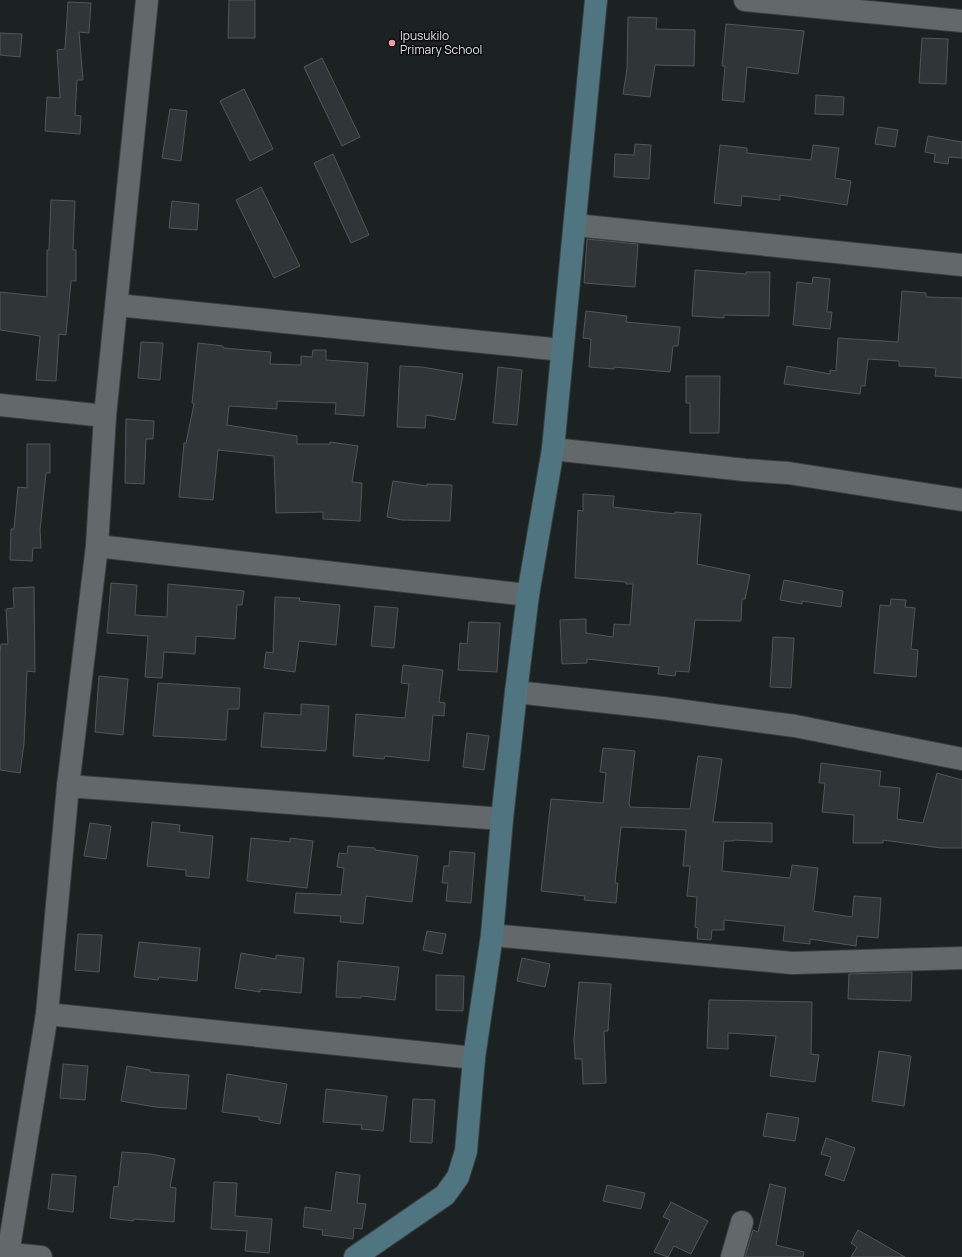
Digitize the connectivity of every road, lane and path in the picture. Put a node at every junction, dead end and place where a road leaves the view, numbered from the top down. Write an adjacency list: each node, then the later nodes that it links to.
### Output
1 (147, 0): 7 (street)
2 (596, 0): 5 (street)
3 (745, 0): 4 (street)
4 (962, 21)
5 (575, 225): 6 (street); 8 (street)
6 (962, 265)
7 (117, 305): 8 (street); 10 (street)
8 (562, 350): 11 (street)
9 (0, 405): 10 (street)
10 (105, 416): 13 (street)
11 (552, 449): 12 (street); 14 (street)
12 (962, 500)
13 (97, 546): 14 (street); 17 (street)
14 (528, 594): 15 (street)
15 (516, 692): 16 (street); 18 (street)
16 (962, 759)
17 (68, 786): 18 (street); 21 (street)
18 (502, 819): 19 (street)
19 (492, 935): 20 (street); 22 (street)
20 (962, 958)
21 (48, 1014): 22 (street); 24 (street)
22 (474, 1058): 26 (street)
23 (742, 1222): 27 (street)
24 (4, 1254): 25 (street)
25 (41, 1257)
26 (355, 1257)
27 (732, 1257)

